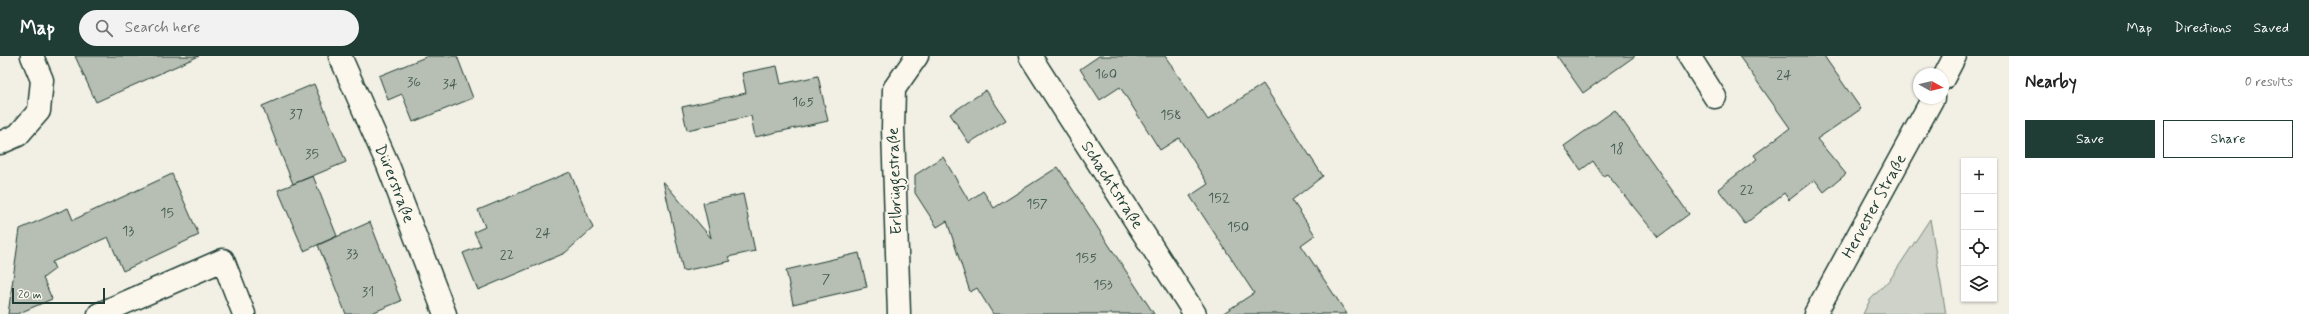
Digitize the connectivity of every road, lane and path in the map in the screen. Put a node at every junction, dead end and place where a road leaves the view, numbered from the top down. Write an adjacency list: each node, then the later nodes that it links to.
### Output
1 (32, 56): 10 (street)
2 (340, 56): 13 (street, Dürerstraße)
3 (917, 56): 14 (street, Erlbrüggestraße)
4 (1030, 56): 15 (street, Schachtstraße)
5 (1689, 56): 8 (street)
6 (1955, 56): 7 (street)
7 (1949, 68)
8 (1715, 97)
9 (1930, 104): 16 (street, Hervester Straße)
10 (0, 143)
11 (99, 314): 12 (street)
12 (244, 314)
13 (446, 314)
14 (900, 314)
15 (1195, 314)
16 (1815, 314)

